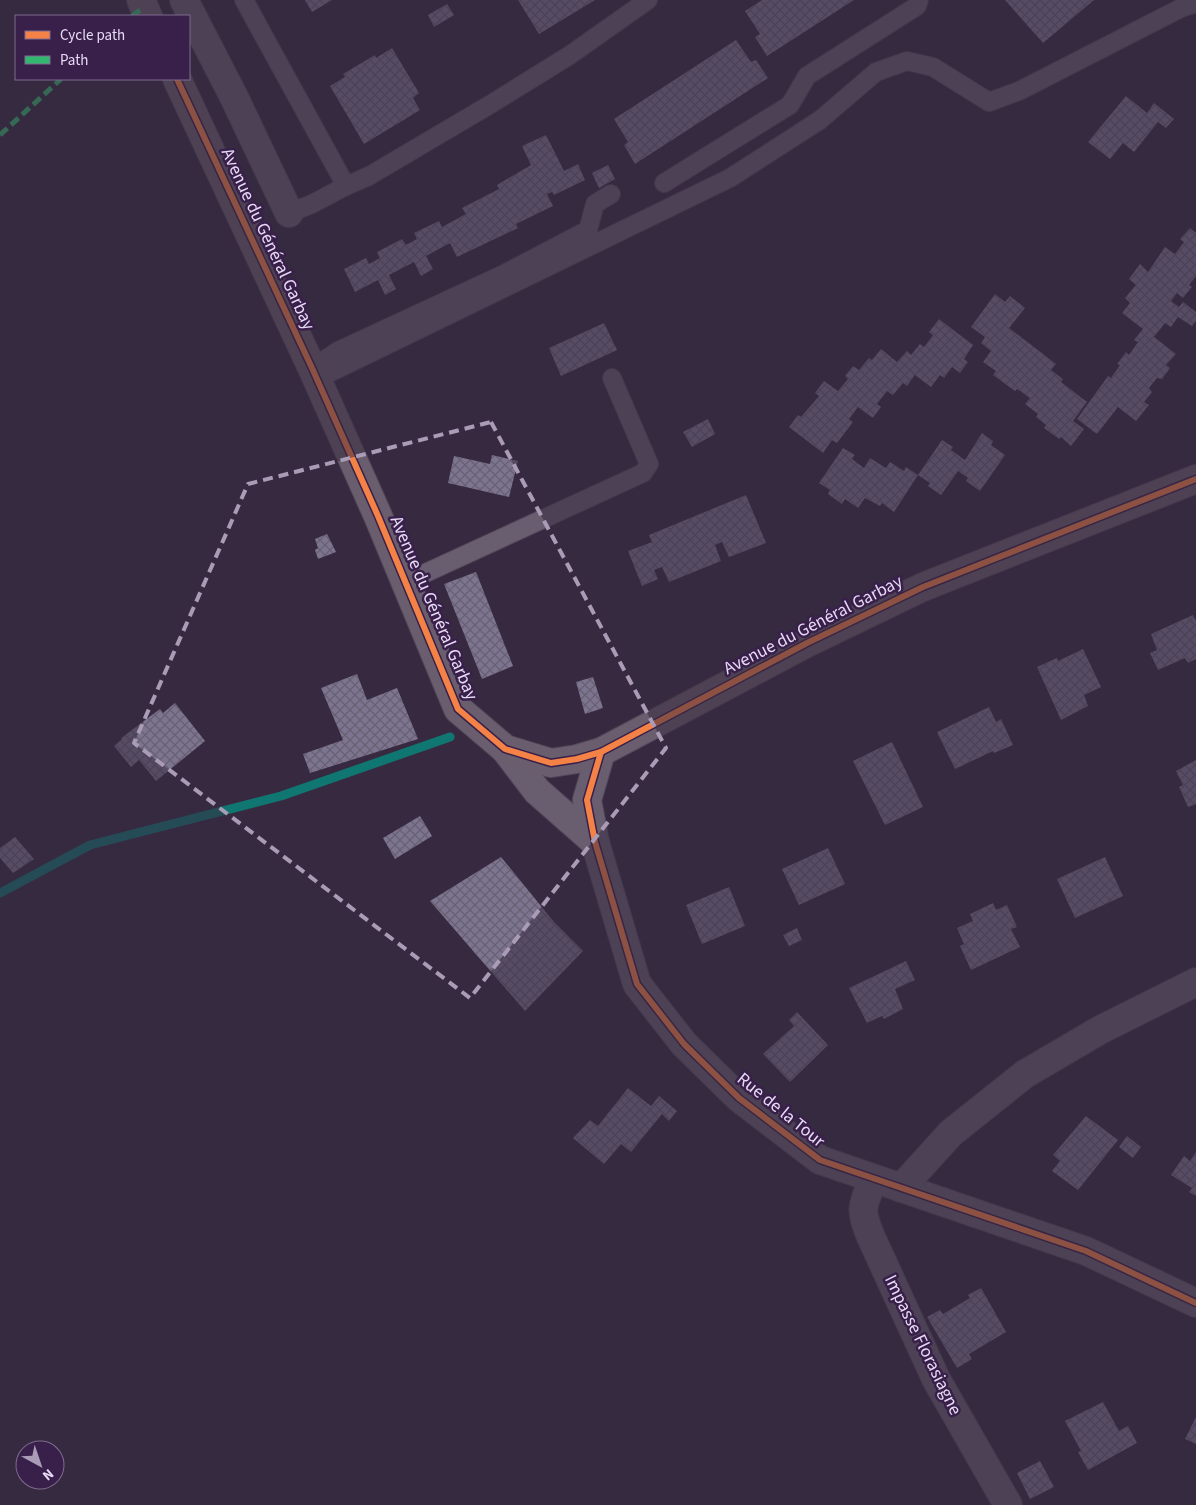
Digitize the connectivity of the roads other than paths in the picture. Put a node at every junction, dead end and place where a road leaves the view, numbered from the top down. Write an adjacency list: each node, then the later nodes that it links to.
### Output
1 (141, 0): 7 (main road)
2 (184, 0): 12 (street)
3 (244, 0): 10 (lane)
4 (648, 0): 10 (lane)
5 (919, 0): 9 (lane)
6 (1196, 3): 13 (lane)
7 (148, 15)
8 (177, 80): 13 (main road, Avenue du Général Garbay)
9 (664, 183)
10 (346, 186): 12 (lane)
11 (611, 194): 13 (lane)
12 (289, 213)
13 (314, 374): 16 (main road, Avenue du Général Garbay)
14 (612, 378): 16 (lane)
15 (1196, 479): 18 (main road, Avenue du Général Garbay)
16 (406, 582): 17 (main road, Avenue du Général Garbay)
17 (506, 749): 18 (main road, Avenue du Général Garbay); 19 (street)
18 (601, 752): 19 (street, Rue de la Tour)
19 (596, 842): 21 (street, Rue de la Tour)
20 (1196, 982): 22 (street)
21 (874, 1179): 22 (street, Rue de la Tour); 24 (street, Impasse Florasiagne)
22 (900, 1188): 23 (street, Rue de la Tour)
23 (1196, 1303)
24 (1008, 1505)

